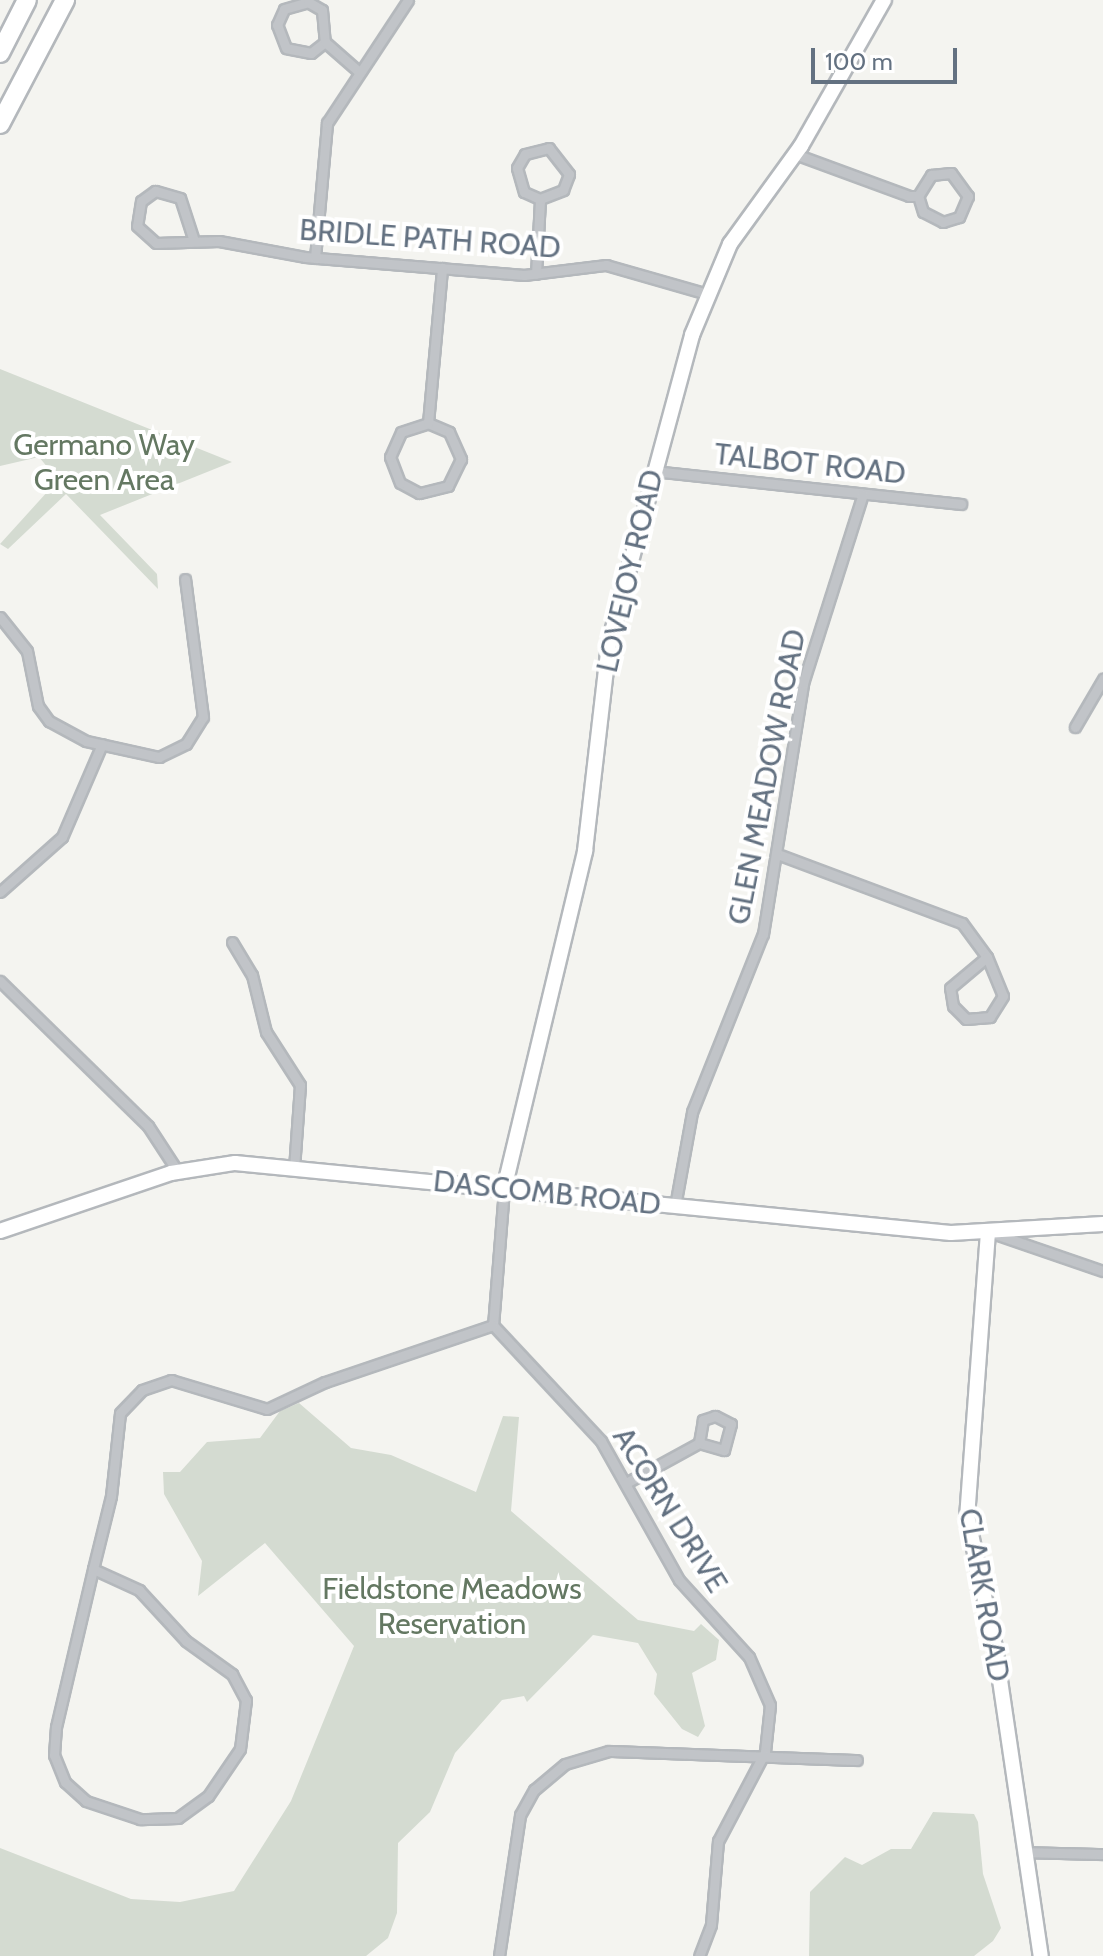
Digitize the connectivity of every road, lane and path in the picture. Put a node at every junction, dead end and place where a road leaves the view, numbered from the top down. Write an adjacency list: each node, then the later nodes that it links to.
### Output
1 (27, 0): 6 (highway)
2 (65, 0): 8 (highway)
3 (408, 0): 7 (street)
4 (884, 0): 9 (main road, LOVEJOY ROAD)
5 (325, 42): 5 (street); 7 (street)
6 (0, 53)
7 (357, 70): 13 (street)
8 (0, 124)
9 (795, 154): 10 (street); 16 (main road, LOVEJOY ROAD)
10 (918, 196): 10 (street)
11 (540, 199): 11 (street); 15 (street)
12 (194, 241): 12 (street, BRIDLE PATH ROAD); 13 (street, BRIDLE PATH ROAD)
13 (315, 258): 14 (street, BRIDLE PATH ROAD)
14 (442, 268): 15 (street, BRIDLE PATH ROAD); 17 (street)
15 (536, 274): 16 (street, BRIDLE PATH ROAD)
16 (707, 294): 18 (main road, LOVEJOY ROAD)
17 (428, 423): 17 (street)
18 (653, 471): 19 (street, TALBOT ROAD); 33 (main road, LOVEJOY ROAD)
19 (863, 494): 20 (street, TALBOT ROAD); 26 (street, GLEN MEADOW ROAD)
20 (961, 504)
21 (185, 579): 25 (street)
22 (0, 617): 25 (street)
23 (1103, 679): 24 (street)
24 (1075, 727)
25 (102, 744): 27 (street)
26 (780, 855): 29 (street); 34 (street, GLEN MEADOW ROAD)
27 (0, 892)
28 (232, 942): 31 (street)
29 (987, 957): 29 (street)
30 (0, 981): 32 (street)
31 (294, 1168): 32 (main road, DASCOMB ROAD); 33 (main road, DASCOMB ROAD)
32 (178, 1172): 36 (main road, DASCOMB ROAD)
33 (504, 1189): 34 (main road, DASCOMB ROAD); 39 (street)
34 (675, 1206): 37 (main road, DASCOMB ROAD)
35 (1103, 1224): 37 (main road, DASCOMB ROAD)
36 (0, 1231)
37 (988, 1232): 38 (street); 45 (main road, CLARK ROAD)
38 (1103, 1271)
39 (493, 1325): 41 (street, ACORN DRIVE); 42 (street)
40 (699, 1443): 40 (street); 41 (street)
41 (626, 1483): 43 (street, ACORN DRIVE)
42 (93, 1569): 42 (street)
43 (765, 1752): 44 (street); 47 (street); 48 (street, ACORN DRIVE)
44 (857, 1760)
45 (1025, 1852): 46 (street); 49 (main road, CLARK ROAD)
46 (1103, 1854)
47 (499, 1956)
48 (699, 1956)
49 (1041, 1956)

